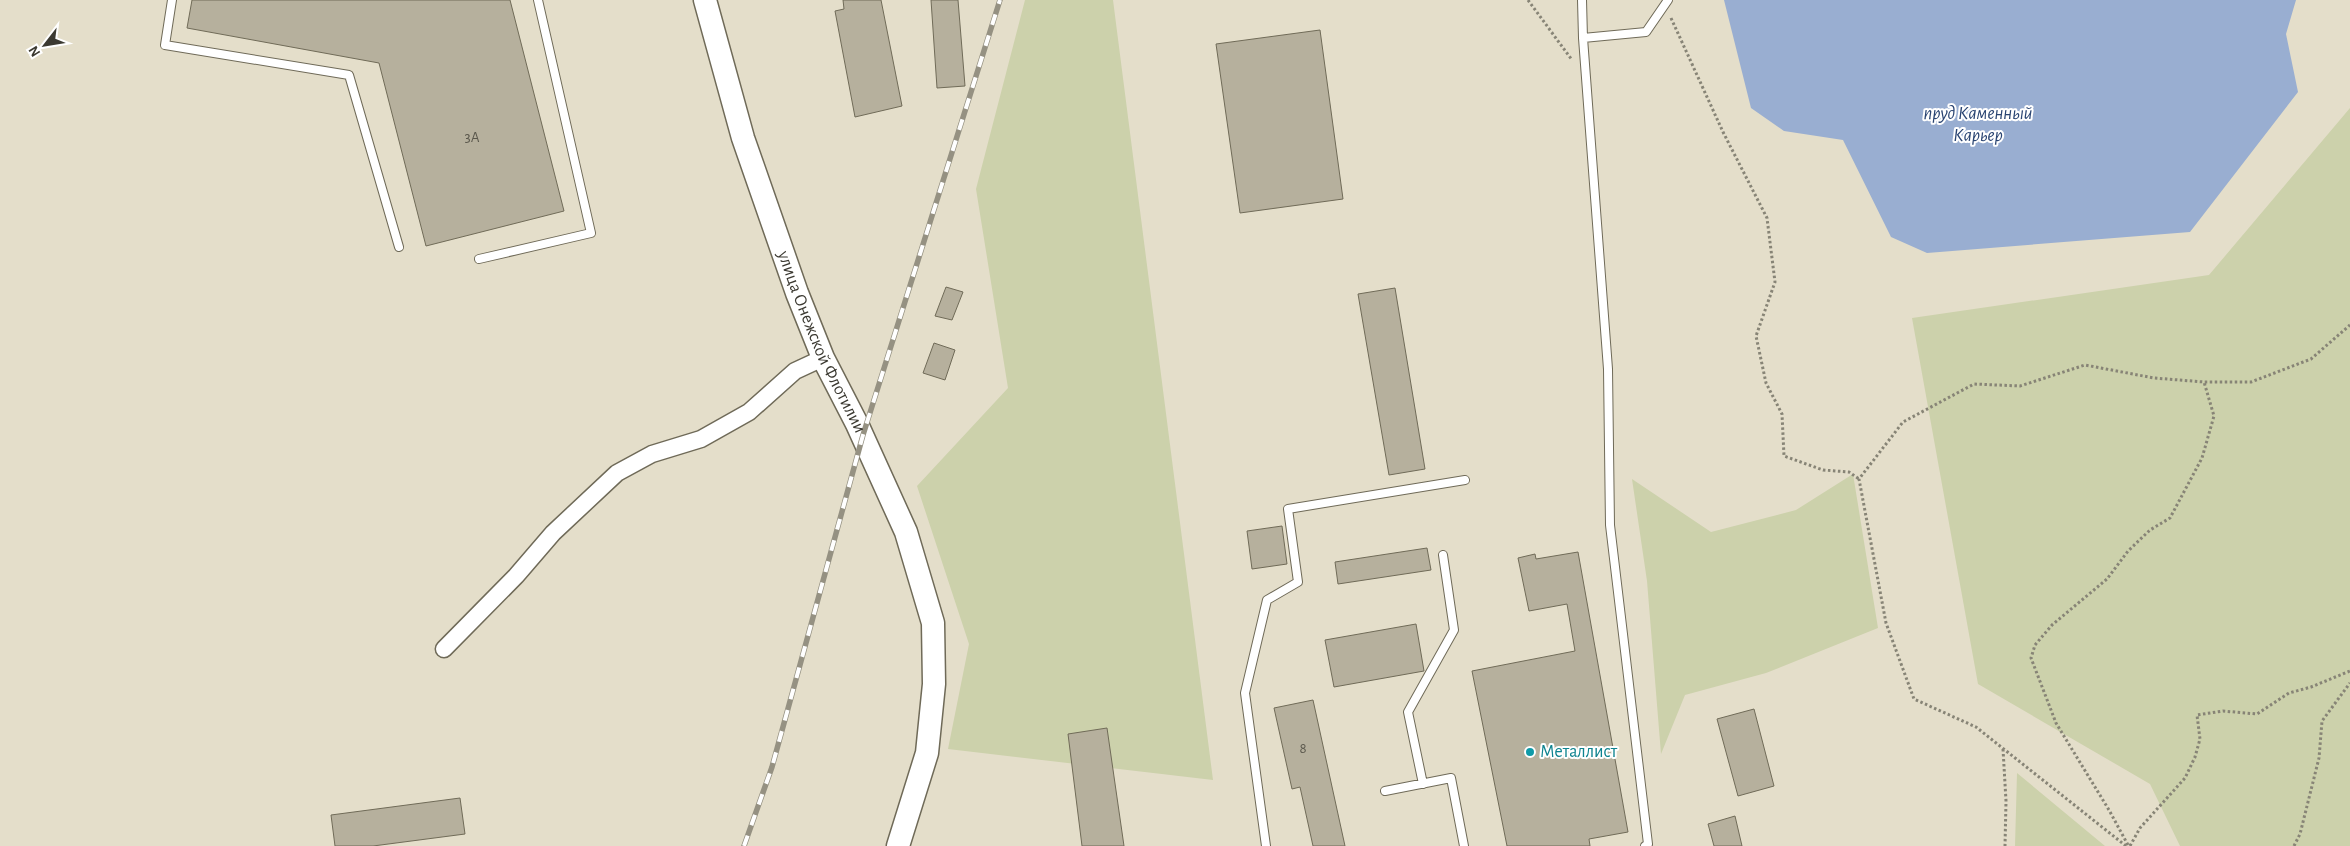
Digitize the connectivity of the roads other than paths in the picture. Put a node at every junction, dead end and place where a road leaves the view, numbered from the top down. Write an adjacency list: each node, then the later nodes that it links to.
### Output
1 (172, 0): 7 (lane)
2 (538, 0): 8 (lane)
3 (705, 0): 9 (lane)
4 (1582, 0): 6 (lane)
5 (1668, 0): 6 (lane)
6 (1583, 38): 18 (lane)
7 (399, 247)
8 (479, 260)
9 (823, 358): 12 (street); 15 (main road, улица Онежской Флотилии)
10 (1465, 480): 16 (lane)
11 (1443, 555): 13 (lane)
12 (444, 649)
13 (1423, 784): 14 (lane); 17 (lane)
14 (1385, 791)
15 (898, 846)
16 (1266, 846)
17 (1464, 846)
18 (1645, 846)

